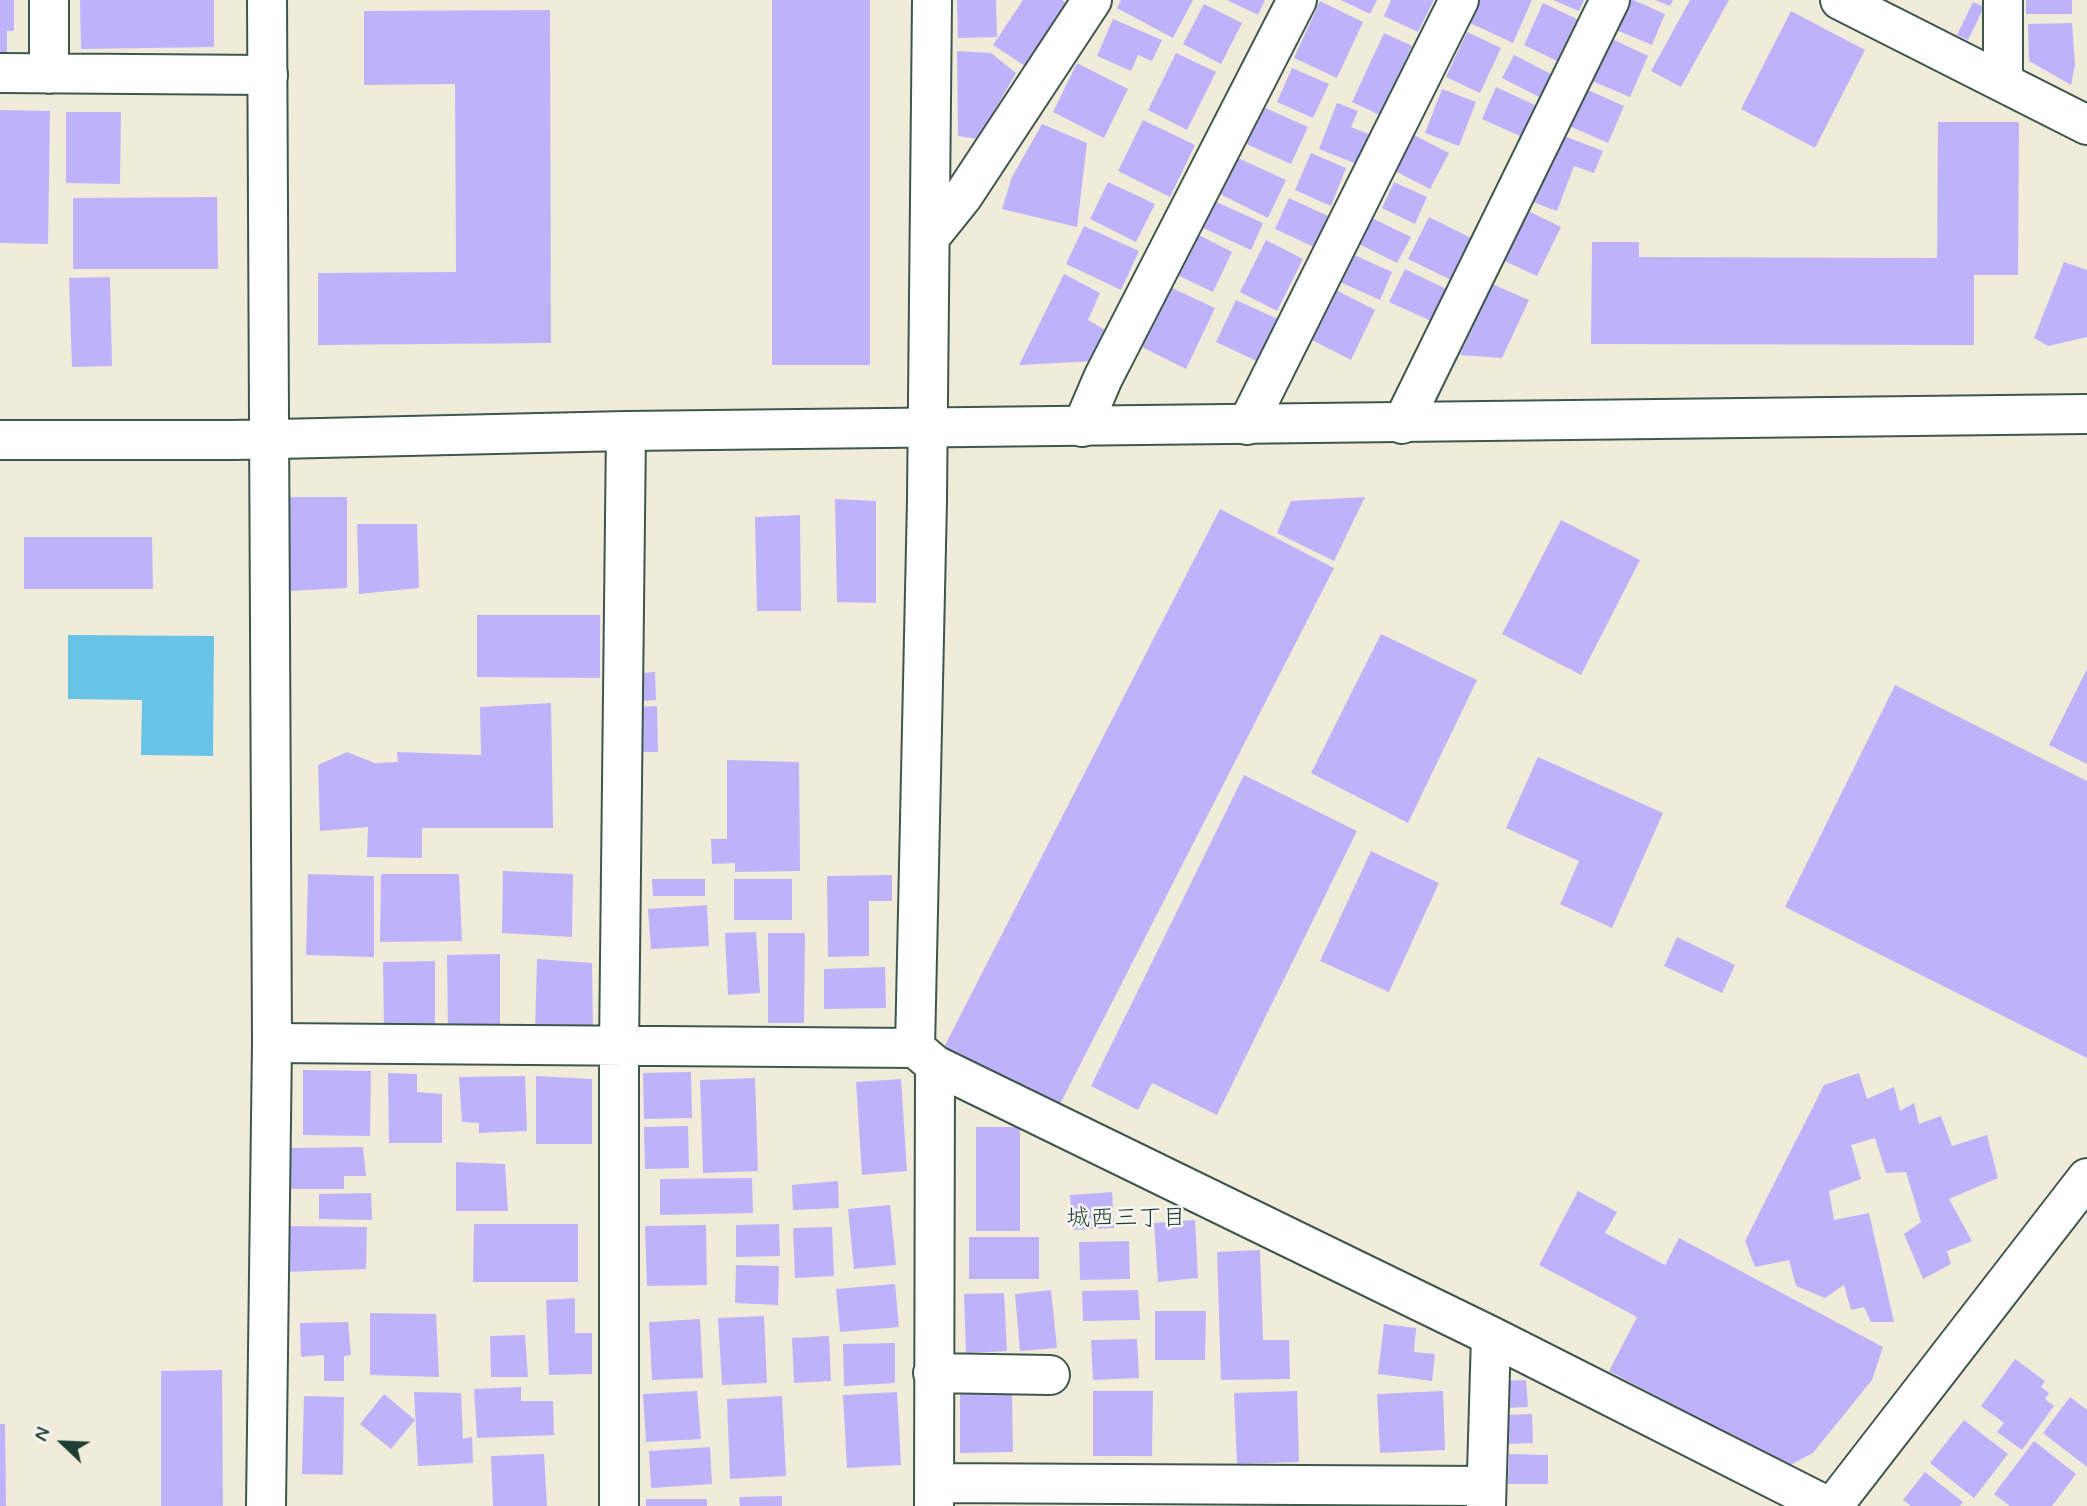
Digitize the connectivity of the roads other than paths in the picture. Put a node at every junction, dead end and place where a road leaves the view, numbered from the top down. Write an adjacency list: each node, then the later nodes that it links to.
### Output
1 (49, 0): 11 (street)
2 (267, 0): 12 (street)
3 (932, 0): 15 (street)
4 (1092, 0): 15 (street)
5 (1297, 0): 19 (street)
6 (1459, 0): 18 (street)
7 (1610, 0): 17 (street)
8 (1840, 0): 13 (street)
9 (2003, 0): 13 (street)
10 (0, 73): 11 (street)
11 (49, 74): 12 (street)
12 (268, 75): 22 (street)
13 (2003, 81): 14 (street)
14 (2087, 125)
15 (929, 237): 20 (street)
16 (2087, 414): 17 (street)
17 (1402, 424): 18 (street)
18 (1247, 425): 19 (street)
19 (1082, 427): 20 (street)
20 (927, 429): 21 (street); 26 (street)
21 (626, 431): 22 (street); 25 (street)
22 (271, 439): 23 (street); 24 (street)
23 (0, 440)
24 (272, 1043): 25 (street); 33 (street)
25 (619, 1047): 26 (street); 34 (street)
26 (925, 1056): 28 (street); 29 (street)
27 (2087, 1178): 36 (street)
28 (1491, 1336): 32 (street); 35 (street)
29 (933, 1373): 30 (street); 31 (street)
30 (1050, 1375)
31 (934, 1495): 32 (street)
32 (1486, 1496)
33 (266, 1506)
34 (619, 1506)
35 (1827, 1506)
36 (1833, 1506)

